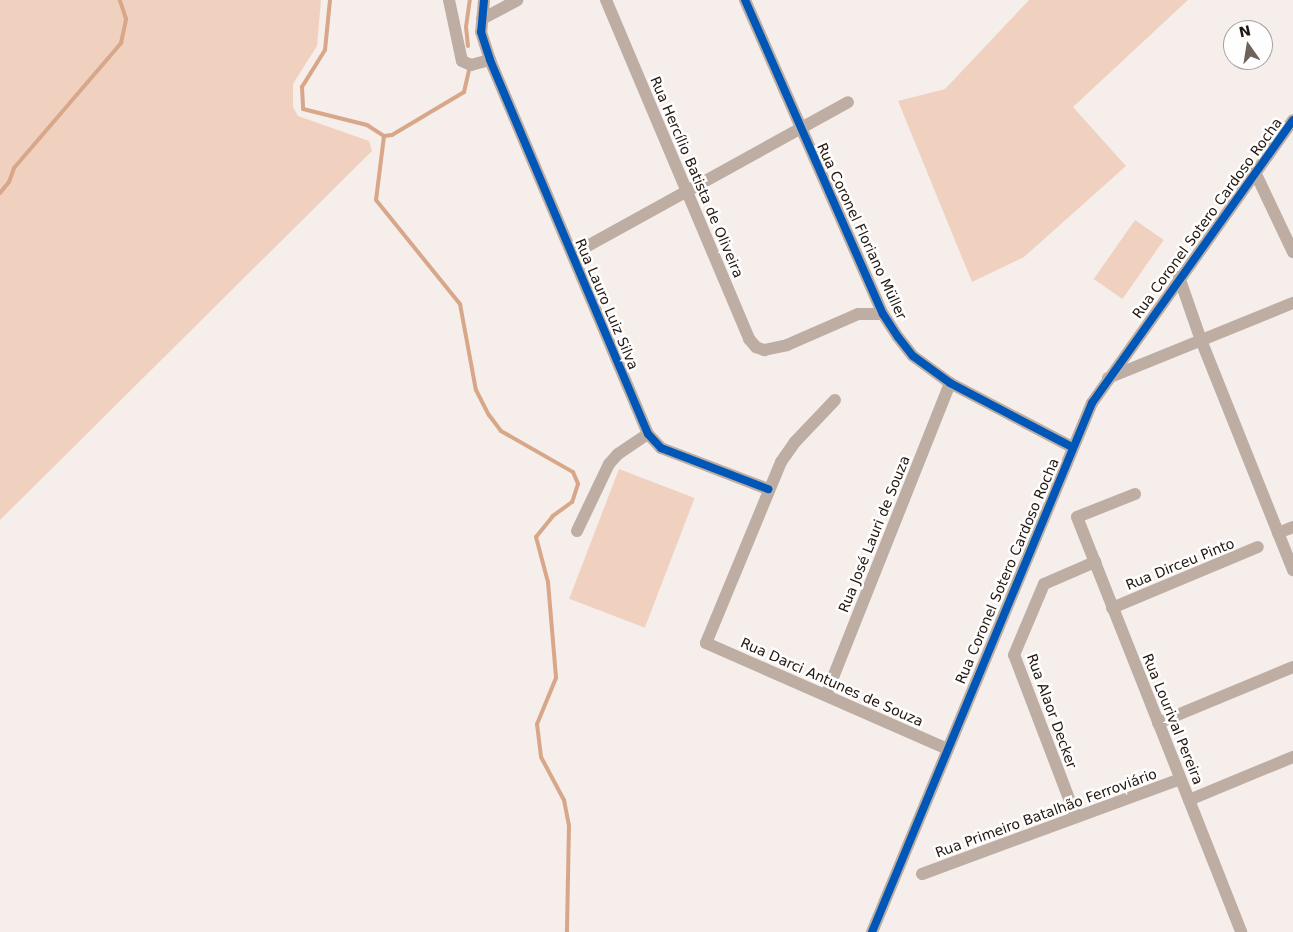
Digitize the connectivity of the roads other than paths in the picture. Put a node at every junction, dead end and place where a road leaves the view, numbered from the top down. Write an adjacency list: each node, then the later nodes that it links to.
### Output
1 (448, 0): 7 (street)
2 (484, 0): 6 (street, Rua Lauro Luiz Silva)
3 (517, 0): 6 (street)
4 (606, 0): 12 (street, Rua Hercílio Batista de Oliveira)
5 (745, 0): 10 (street, Rua Coronel Floriano Müller)
6 (482, 19): 7 (street, Rua Lauro Luiz Silva)
7 (490, 60): 14 (street, Rua Lauro Luiz Silva)
8 (848, 102): 10 (street)
9 (1293, 120): 11 (street, Rua Coronel Sotero Cardoso Rocha)
10 (801, 128): 12 (street); 17 (street, Rua Coronel Floriano Müller)
11 (1254, 170): 13 (street); 15 (street, Rua Coronel Sotero Cardoso Rocha)
12 (687, 191): 14 (street); 17 (street, Rua Hercílio Batista de Oliveira)
13 (1293, 252)
14 (572, 254): 22 (street, Rua Lauro Luiz Silva)
15 (1179, 277): 18 (street); 19 (street, Rua Coronel Sotero Cardoso Rocha)
16 (1293, 303): 18 (street)
17 (883, 314): 20 (street, Rua Coronel Floriano Müller)
18 (1201, 340): 19 (street); 28 (street)
19 (1107, 379): 23 (street, Rua Coronel Sotero Cardoso Rocha)
20 (950, 383): 23 (street, Rua Coronel Floriano Müller); 34 (street, Rua José Lauri de Souza)
21 (835, 400): 24 (street)
22 (648, 434): 24 (street, Rua Lauro Luiz Silva); 27 (street)
23 (1072, 447): 36 (street, Rua Coronel Sotero Cardoso Rocha)
24 (768, 489): 34 (street, Rua Darci Antunes de Souza)
25 (1135, 494): 30 (street, Rua Lourival Pereira)
26 (1293, 527): 28 (street)
27 (578, 531)
28 (1278, 533): 31 (street)
29 (1258, 547): 32 (street, Rua Dirceu Pinto)
30 (1095, 562): 32 (street, Rua Lourival Pereira); 40 (street, Rua Alaor Decker)
31 (1293, 570)
32 (1112, 608): 35 (street, Rua Lourival Pereira)
33 (1293, 668): 35 (street)
34 (826, 696): 36 (street, Rua Darci Antunes de Souza)
35 (1158, 723): 38 (street, Rua Lourival Pereira)
36 (947, 749): 42 (street, Rua Coronel Sotero Cardoso Rocha)
37 (1293, 757): 39 (street)
38 (1180, 779): 39 (street, Rua Lourival Pereira); 40 (street, Rua Primeiro Batalhão Ferroviário)
39 (1189, 800): 43 (street, Rua Lourival Pereira)
40 (1076, 818): 41 (street, Rua Primeiro Batalhão Ferroviário)
41 (922, 874)
42 (872, 932)
43 (1241, 932)

